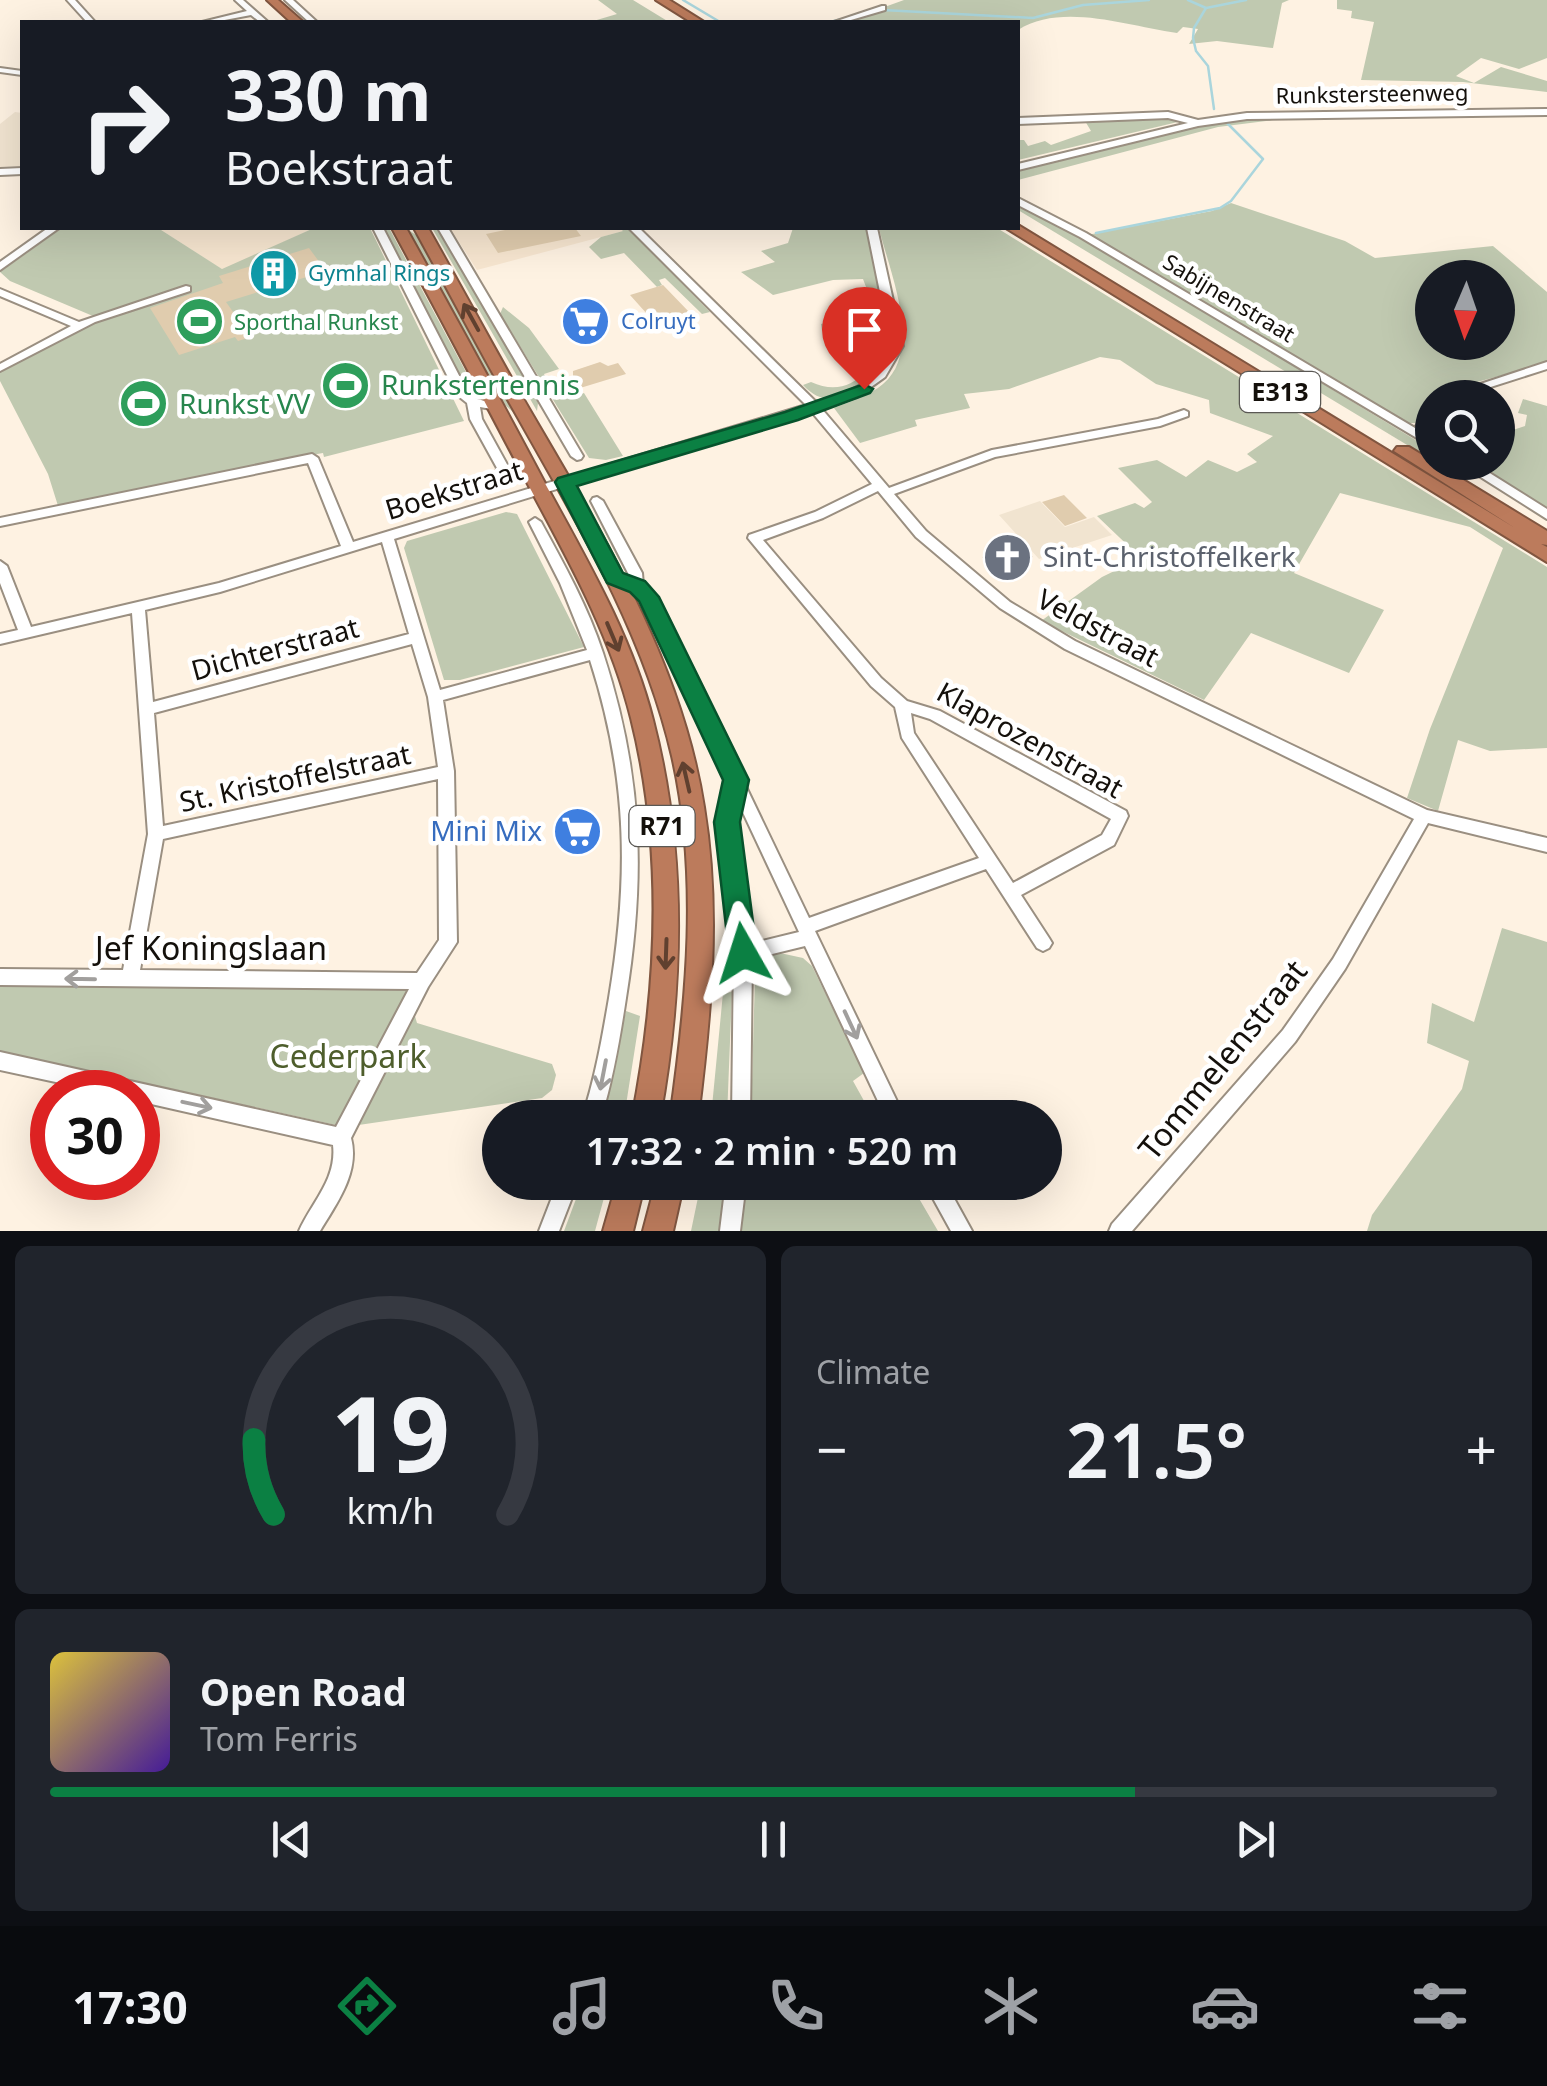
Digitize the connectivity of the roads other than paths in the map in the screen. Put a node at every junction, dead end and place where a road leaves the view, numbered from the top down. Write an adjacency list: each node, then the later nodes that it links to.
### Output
1 (71, 0): 9 (street)
2 (239, 0): 7 (street)
3 (272, 0): 12 (highway)
4 (289, 0): 13 (street)
5 (644, 0): 14 (highway)
6 (661, 0): 15 (highway)
7 (255, 6): 10 (street); 11 (highway)
8 (882, 8): 16 (street)
9 (89, 20)
10 (212, 20)
11 (277, 20)
12 (295, 20)
13 (311, 20)
14 (678, 20)
15 (695, 20)
16 (844, 20)
17 (1547, 112): 19 (street, Runkstersteenweg)
18 (1020, 122): 19 (street, Runkstersteenweg)
19 (1198, 123): 20 (street, Runkstersteenweg)
20 (1020, 166)
21 (1020, 202): 44 (street, Sabijnenstraat)
22 (1020, 218): 56 (highway, E313)
23 (51, 230): 31 (street)
24 (379, 230): 38 (street)
25 (400, 230): 39 (highway, R71)
26 (422, 230): 43 (highway, R71, one-way to 26)
27 (444, 230): 40 (street)
28 (636, 230): 41 (street, Veldstraat)
29 (872, 230): 41 (street, Boekstraat)
30 (1017, 230): 58 (highway, E313)
31 (0, 267)
32 (186, 289): 34 (street)
33 (0, 292): 34 (street)
34 (79, 326): 36 (street)
35 (1547, 365): 37 (street)
36 (0, 368)
37 (1500, 380)
38 (473, 402): 39 (street); 46 (street)
39 (497, 407): 49 (highway, R71)
40 (549, 408): 43 (street); 45 (street)
41 (815, 408): 48 (street, Boekstraat); 50 (street, Veldstraat)
42 (1184, 414): 50 (street)
43 (535, 433): 48 (highway, R71)
44 (1415, 433)
45 (577, 456)
46 (502, 475)
47 (1492, 480): 52 (street)
48 (565, 482): 49 (street, Boekstraat); 61 (highway, R71)
49 (540, 490): 55 (street, Boekstraat); 59 (highway, R71)
50 (882, 490): 68 (street, Klaprozenstraat); 72 (street, Veldstraat)
51 (597, 501): 61 (street)
52 (1547, 515)
53 (0, 522): 57 (street)
54 (535, 522): 59 (street)
55 (387, 536): 57 (street, Boekstraat); 64 (street)
56 (1547, 539)
57 (348, 547): 62 (street, Boekstraat)
58 (1547, 556)
59 (566, 558): 66 (street); 85 (highway, R71, one-way to 85)
60 (0, 566): 63 (street)
61 (626, 582): 71 (street); 86 (highway, R71, one-way to 61)
62 (138, 608): 63 (street, Boekstraat); 69 (street)
63 (26, 633): 65 (street, Boekstraat)
64 (418, 637): 67 (street); 69 (street, Dichterstraat)
65 (0, 639)
66 (596, 652): 67 (street); 84 (street, one-way to 84)
67 (435, 697): 70 (street)
68 (902, 705): 75 (street, Klaprozenstraat); 76 (street, Klaprozenstraat)
69 (146, 710): 73 (street)
70 (446, 770): 73 (street, St. Kristoffelstraat); 82 (street)
71 (736, 780): 77 (street); 79 (street)
72 (1424, 816): 74 (street, Veldstraat); 101 (street, Tommelenstraat)
73 (156, 834): 81 (street)
74 (1547, 845)
75 (988, 861): 76 (street, Klaprozenstraat); 77 (street)
76 (1009, 893): 78 (street, Klaprozenstraat)
77 (808, 932): 79 (street); 88 (street, one-way to 88)
78 (1042, 944)
79 (743, 953): 87 (street)
80 (0, 977): 81 (street, Jef Koningslaan, one-way to 80)
81 (130, 979): 82 (street, Jef Koningslaan)
82 (422, 981): 89 (street)
83 (0, 1061): 89 (street, one-way to 89)
84 (595, 1100)
85 (649, 1100)
86 (686, 1100)
87 (742, 1100)
88 (887, 1100)
89 (341, 1137): 95 (street)
90 (561, 1200): 96 (street)
91 (626, 1200): 97 (highway)
92 (666, 1200): 98 (highway)
93 (734, 1200): 99 (street)
94 (944, 1200): 100 (street)
95 (309, 1231)
96 (550, 1231)
97 (618, 1231)
98 (658, 1231)
99 (730, 1231)
100 (962, 1231)
101 (1120, 1231)

